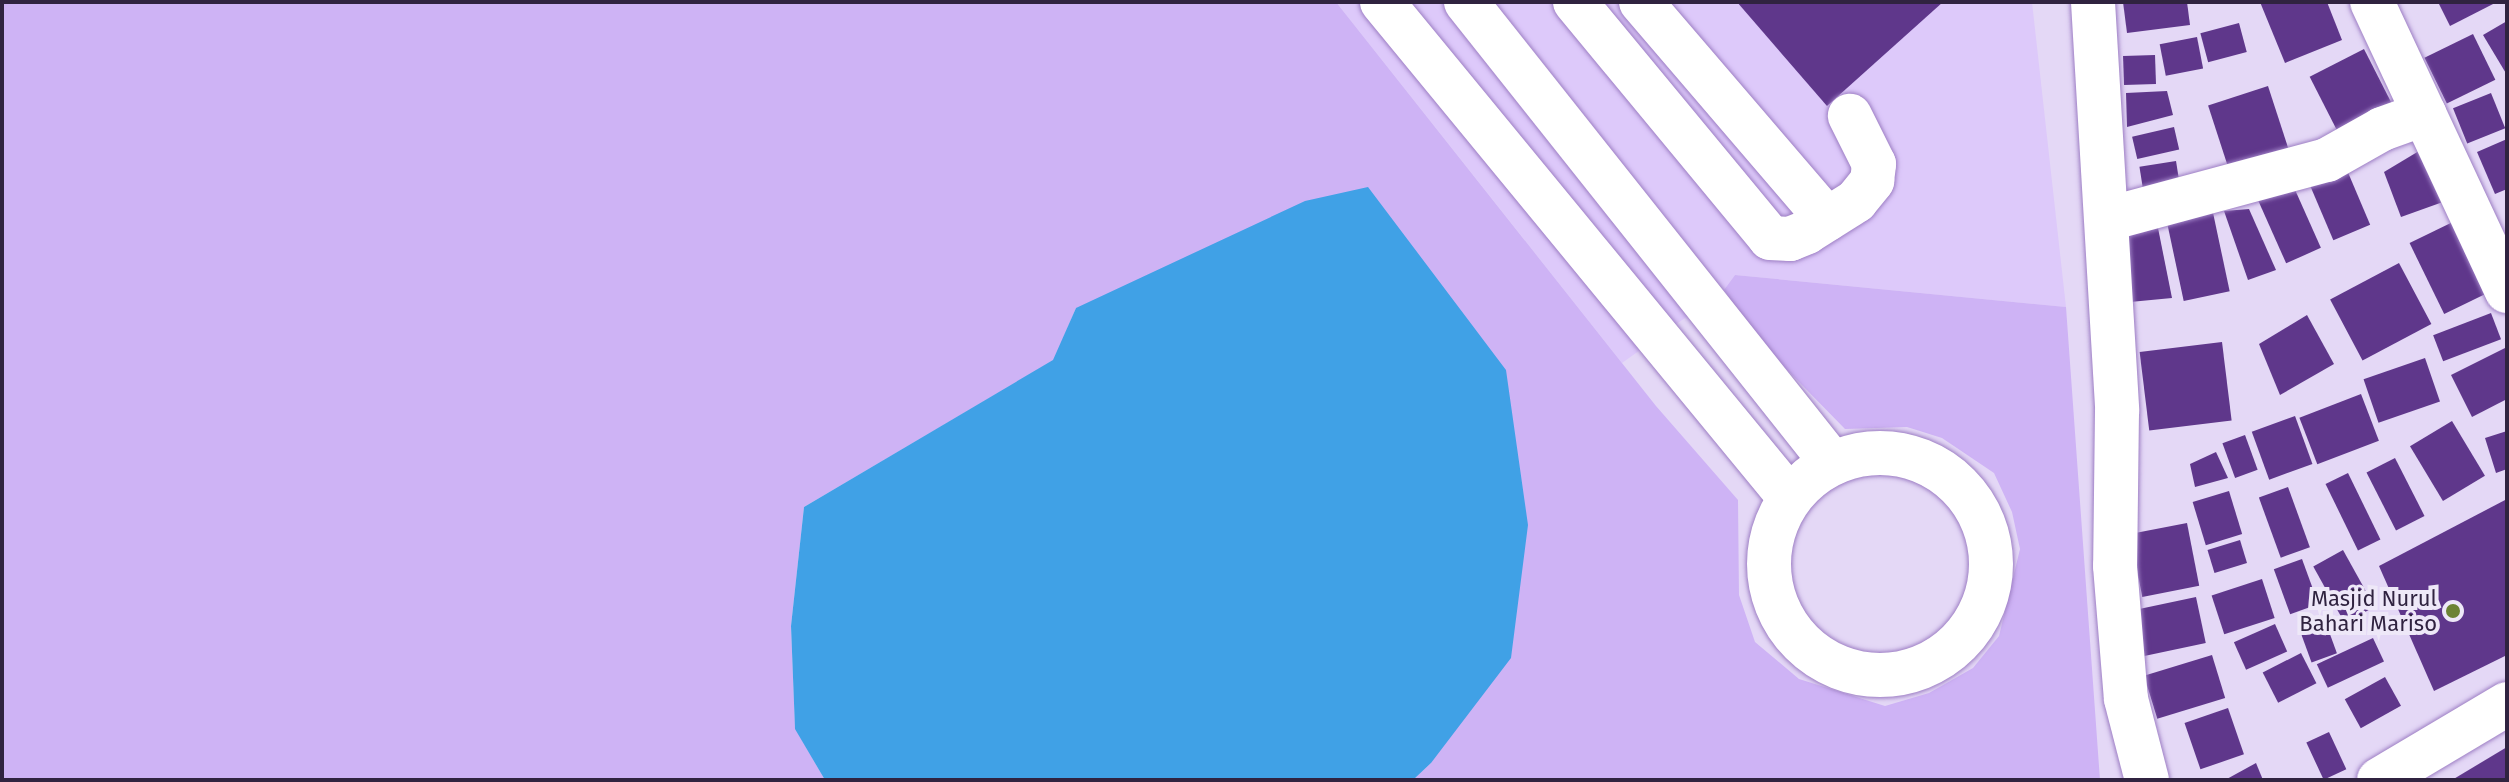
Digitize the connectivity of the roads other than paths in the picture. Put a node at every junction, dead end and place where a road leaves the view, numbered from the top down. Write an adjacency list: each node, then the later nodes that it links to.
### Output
1 (1467, 2): 7 (street); 15 (street)
2 (1575, 2): 9 (street)
3 (1641, 2): 8 (street)
4 (2093, 2): 13 (street)
5 (2372, 2): 10 (street)
6 (1391, 5): 7 (street)
7 (1418, 45): 16 (street)
8 (1699, 69): 9 (street); 12 (street)
9 (1658, 103): 12 (street)
10 (2424, 114): 13 (street); 14 (street)
11 (1850, 116): 12 (street)
12 (1827, 219)
13 (2108, 219): 18 (street)
14 (2507, 291)
15 (1832, 463): 16 (street); 16 (street)
16 (1790, 498)
17 (2507, 704): 19 (street)
18 (2140, 777)
19 (2379, 780)

